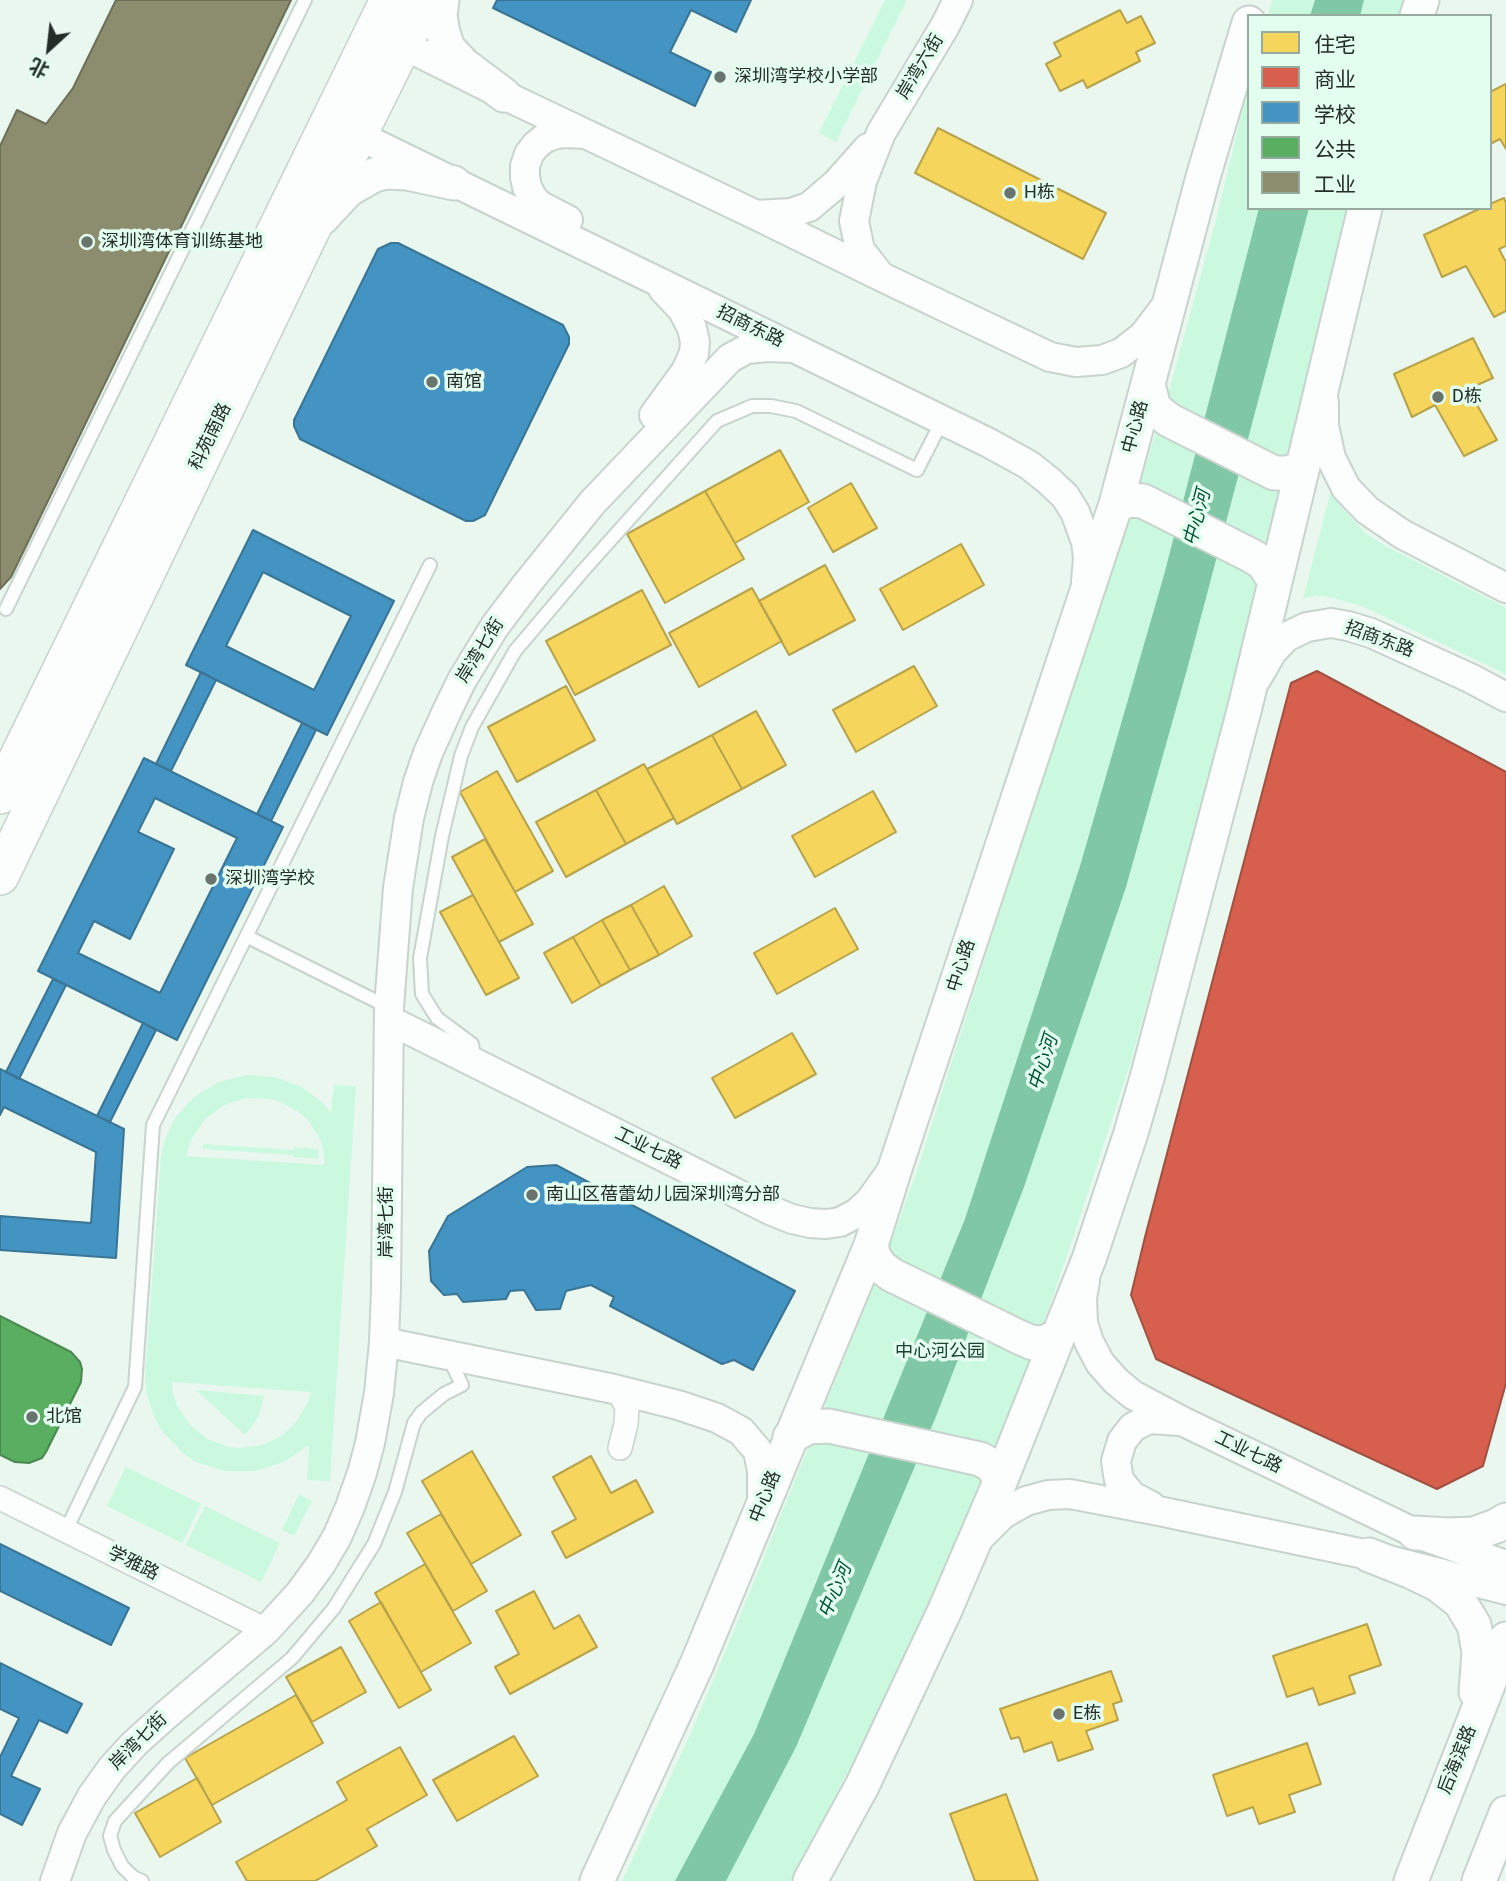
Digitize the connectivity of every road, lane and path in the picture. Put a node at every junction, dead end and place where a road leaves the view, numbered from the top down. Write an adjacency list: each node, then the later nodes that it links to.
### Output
1 (305, 0): 29 (lane)
2 (425, 0): 5 (main road, 科苑南路)
3 (442, 0): 7 (main road)
4 (958, 0): 9 (street, 岸湾六街)
5 (389, 25): 7 (street); 8 (main road, 科苑南路)
6 (1247, 30): 17 (main road, 中心路)
7 (504, 95): 10 (street)
8 (344, 129): 11 (street, 招商东路); 14 (main road, 科苑南路); 34 (main road, 科苑南路)
9 (881, 133): 13 (street); 16 (street)
10 (586, 134): 13 (street); 15 (street)
11 (454, 183): 14 (main road); 15 (street, 招商东路)
12 (1365, 210): 19 (main road)
13 (756, 215): 16 (street)
14 (309, 233): 35 (main road, 科苑南路)
15 (645, 276): 18 (street, 招商东路); 24 (street)
16 (882, 277): 17 (street)
17 (1172, 299): 20 (main road, 中心路)
18 (793, 348): 21 (street, 招商东路); 24 (street)
19 (1324, 376): 22 (main road); 27 (street)
20 (1148, 384): 22 (main road); 23 (main road, 中心路)
21 (942, 421): 28 (street, 招商东路); 38 (lane)
22 (1288, 470): 26 (main road)
23 (1129, 502): 26 (main road); 28 (main road, 中心路)
24 (592, 503): 37 (street, 岸湾七街)
25 (430, 565): 36 (lane)
26 (1275, 581): 33 (main road)
27 (1506, 587)
28 (1084, 601): 39 (main road, 中心路)
29 (6, 609)
30 (1470, 678): 31 (street); 32 (street, 招商东路); 33 (street, 招商东路)
31 (1506, 690)
32 (1506, 697)
33 (1245, 707): 41 (main road)
34 (0, 795)
35 (0, 876)
36 (248, 937): 37 (lane); 54 (lane)
37 (389, 1014): 38 (street, 工业七路); 43 (street, 岸湾七街)
38 (475, 1063): 39 (street, 工业七路)
39 (896, 1165): 40 (main road, 中心路)
40 (871, 1245): 42 (main road); 47 (main road, 中心路)
41 (1089, 1259): 42 (main road); 46 (street, 工业七路)
42 (1059, 1335): 49 (main road)
43 (384, 1342): 44 (street); 60 (street, 岸湾七街)
44 (447, 1355): 45 (street); 66 (lane)
45 (614, 1389): 48 (street); 51 (street)
46 (1182, 1421): 52 (street); 55 (street, 工业七路)
47 (790, 1437): 49 (main road); 51 (main road, 中心路)
48 (620, 1448)
49 (990, 1470): 56 (main road)
50 (0, 1498): 54 (street, 学雅路)
51 (762, 1506): 67 (main road, 中心路)
52 (1159, 1511): 56 (street); 57 (street)
53 (1506, 1520): 55 (main road)
54 (66, 1531): 60 (street, 学雅路)
55 (1415, 1533): 58 (street, 工业七路)
56 (974, 1543): 64 (main road)
57 (1369, 1555): 59 (street); 62 (main road)
58 (1506, 1565)
59 (1506, 1590)
60 (266, 1630): 65 (street, 岸湾七街)
61 (1506, 1639): 62 (main road, 后海滨路)
62 (1469, 1734): 70 (main road, 后海滨路)
63 (1506, 1813): 71 (main road)
64 (832, 1841): 68 (main road); 69 (main road)
65 (60, 1879)
66 (142, 1881)
67 (597, 1881)
68 (810, 1881)
69 (826, 1881)
70 (1411, 1881)
71 (1479, 1881)

